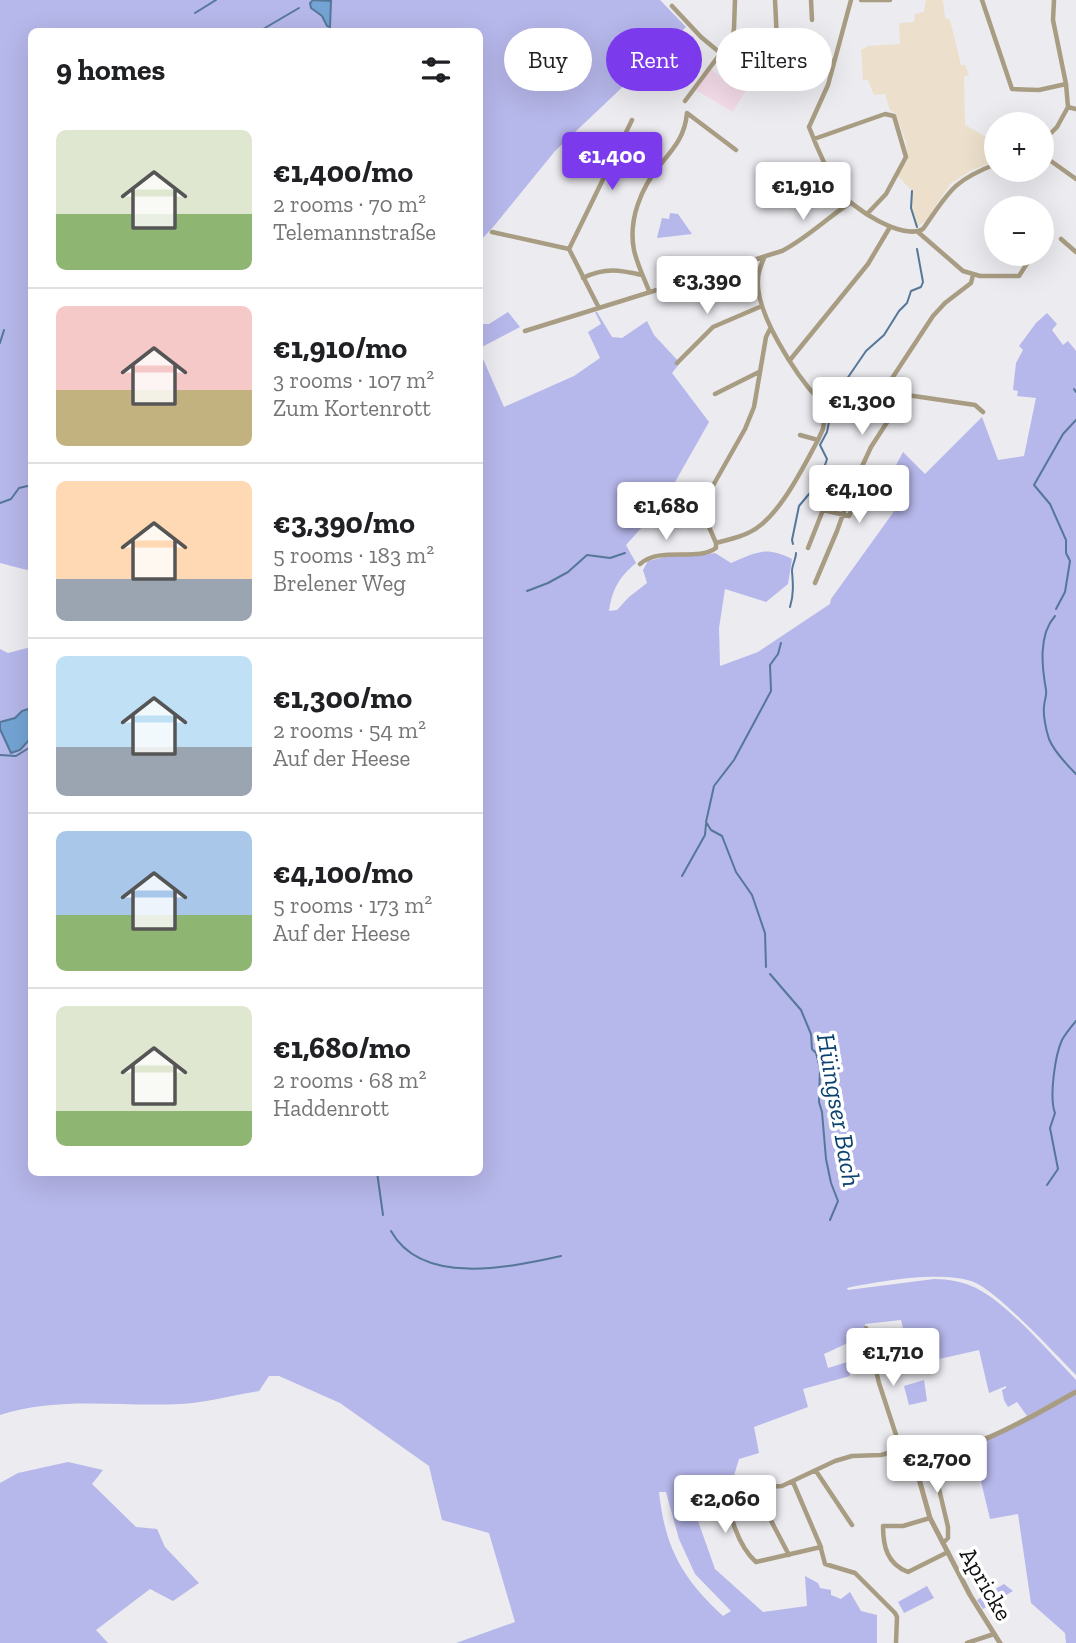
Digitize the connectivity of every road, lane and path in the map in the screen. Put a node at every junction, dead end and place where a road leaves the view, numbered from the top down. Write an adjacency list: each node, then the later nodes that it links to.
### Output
1 (735, 0): 11 (street)
2 (775, 0): 12 (street)
3 (811, 0): 10 (street)
4 (851, 0): 15 (street)
5 (861, 0): 6 (street)
6 (890, 0)
7 (982, 0): 16 (street)
8 (1054, 0): 16 (street)
9 (672, 6): 13 (street)
10 (812, 20)
11 (734, 28)
12 (776, 28)
13 (716, 50)
14 (716, 59): 17 (street)
15 (834, 61): 22 (street)
16 (1066, 84): 18 (street)
17 (685, 101)
18 (1068, 107): 19 (street); 21 (street)
19 (1076, 109)
20 (632, 120): 35 (street)
21 (1054, 130)
22 (814, 139): 28 (street); 30 (street)
23 (736, 150): 39 (street)
24 (1054, 163): 27 (street)
25 (984, 169): 33 (street)
26 (767, 174): 28 (street)
27 (1076, 178)
28 (840, 192): 29 (street)
29 (850, 202): 30 (street); 37 (street)
30 (867, 214): 31 (street)
31 (890, 227): 33 (street); 47 (street)
32 (492, 232): 35 (street)
33 (918, 232): 40 (street)
34 (1061, 239): 36 (street)
35 (569, 249): 41 (street)
36 (1076, 252)
37 (764, 257): 42 (street); 43 (street)
38 (1025, 266): 40 (street)
39 (642, 275): 41 (street); 42 (street)
40 (973, 275): 52 (street)
41 (583, 278): 44 (street)
42 (649, 291): 44 (street)
43 (762, 306): 45 (street); 48 (street)
44 (599, 308): 46 (street)
45 (770, 329): 47 (street); 49 (street)
46 (525, 331)
47 (790, 360): 53 (street)
48 (677, 363)
49 (760, 372): 50 (street); 58 (street)
50 (715, 394)
51 (898, 396): 52 (street); 54 (street); 57 (street)
52 (878, 398): 53 (street)
53 (827, 402): 56 (street)
54 (983, 412)
55 (800, 435): 56 (street)
56 (818, 440): 58 (street)
57 (843, 515): 59 (street); 61 (street)
58 (716, 543): 60 (street)
59 (808, 548)
60 (640, 564)
61 (815, 583)
62 (866, 1328): 64 (street)
63 (1076, 1392): 66 (street)
64 (902, 1449): 65 (street); 67 (street)
65 (912, 1454): 66 (street); 72 (street, Apricke)
66 (931, 1455): 74 (street, Apricke)
67 (817, 1471): 68 (street); 73 (street)
68 (793, 1482): 69 (street); 75 (street)
69 (760, 1489): 70 (street); 77 (street)
70 (727, 1490): 71 (street); 77 (street)
71 (708, 1491)
72 (930, 1518): 74 (street, Apricke); 76 (street)
73 (852, 1525)
74 (943, 1543): 76 (street, Apricke)
75 (821, 1547): 77 (street); 79 (street)
76 (948, 1552): 78 (street, Apricke)
77 (789, 1555)
78 (994, 1633): 80 (street); 81 (street, Apricke)
79 (896, 1643)
80 (967, 1643)
81 (1000, 1643)

